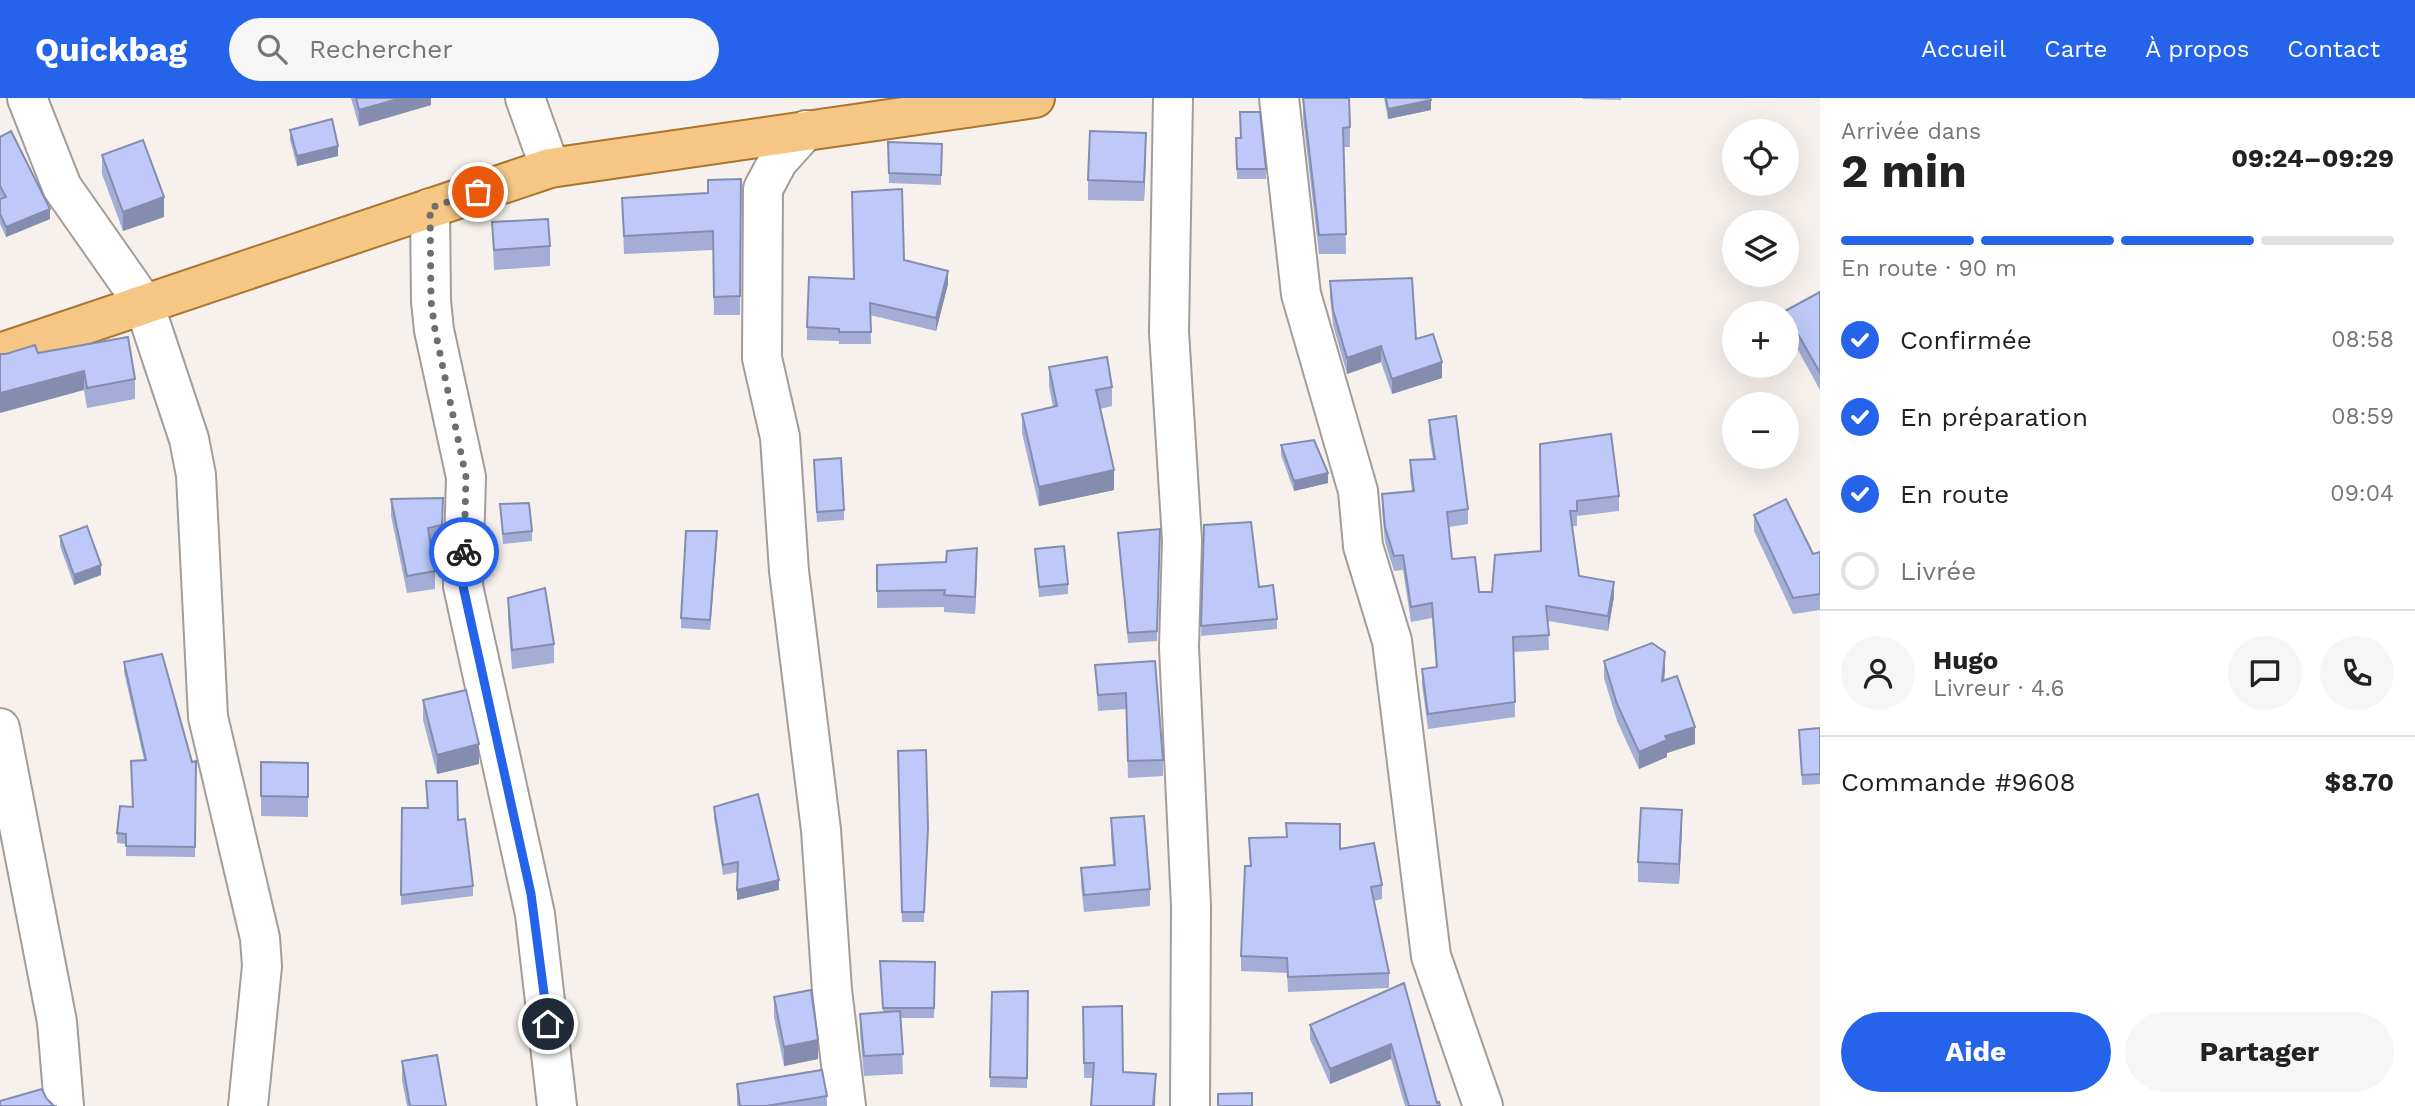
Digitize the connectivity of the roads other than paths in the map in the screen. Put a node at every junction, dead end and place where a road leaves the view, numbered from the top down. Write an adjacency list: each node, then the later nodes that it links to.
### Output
1 (27, 98): 9 (street)
2 (525, 98): 7 (street)
3 (1035, 98): 6 (main road)
4 (1173, 98): 16 (street)
5 (1279, 98): 17 (street)
6 (806, 130): 7 (main road); 15 (street)
7 (550, 168): 8 (main road)
8 (430, 208): 9 (main road); 14 (street)
9 (144, 304): 10 (main road); 13 (street)
10 (0, 353)
11 (0, 728): 12 (street)
12 (64, 1106)
13 (248, 1106)
14 (558, 1106)
15 (846, 1106)
16 (1190, 1106)
17 (1482, 1106)

